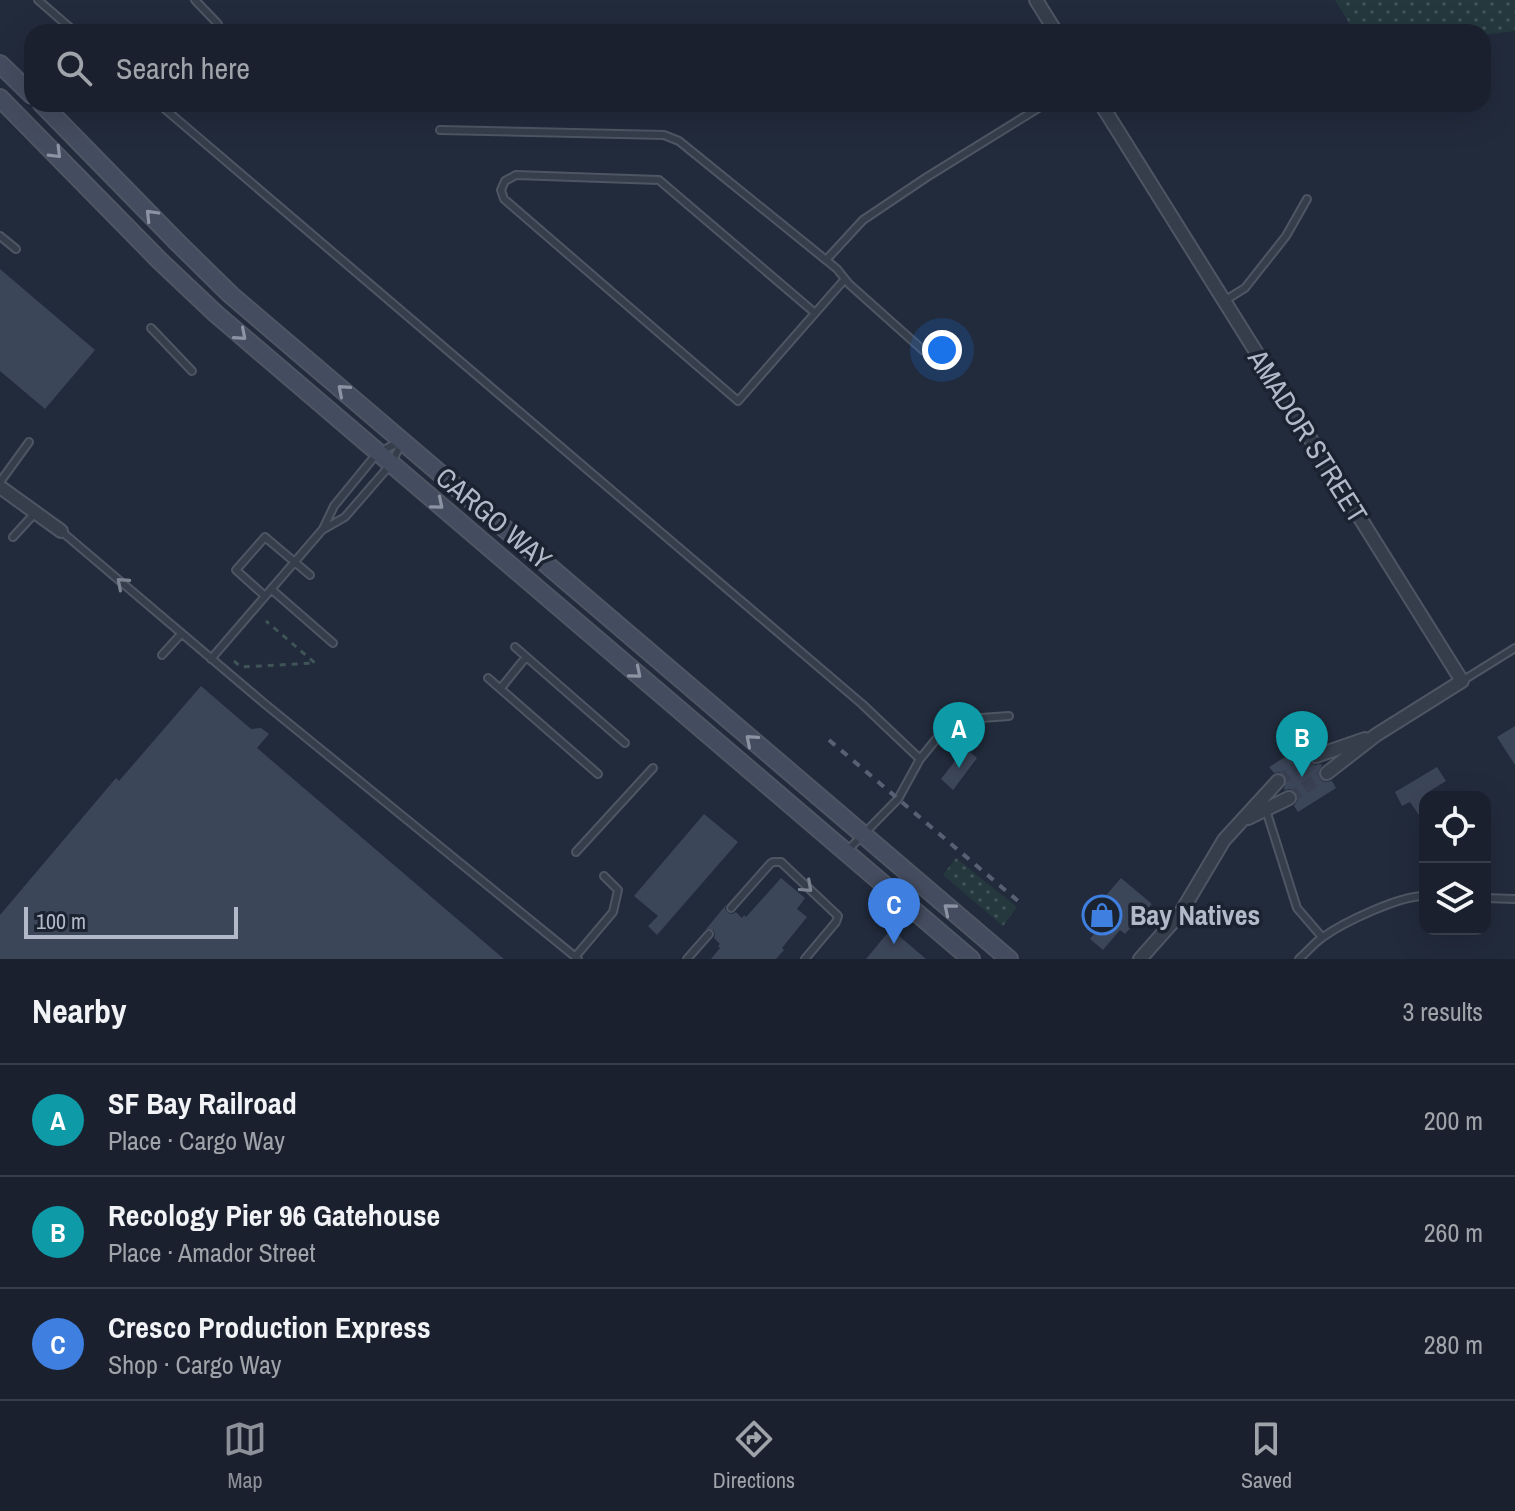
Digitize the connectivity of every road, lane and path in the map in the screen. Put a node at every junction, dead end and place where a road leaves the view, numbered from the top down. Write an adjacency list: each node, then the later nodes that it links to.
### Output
1 (38, 0): 4 (lane)
2 (195, 0): 5 (lane)
3 (1036, 0): 6 (street)
4 (66, 24)
5 (218, 24)
6 (1051, 24)
7 (0, 64): 8 (main road)
8 (24, 87)
9 (0, 98): 27 (main road, CARGO WAY, one-way to 27)
10 (50, 112): 25 (main road, CARGO WAY, one-way to 10)
11 (168, 112): 54 (lane)
12 (1032, 112): 18 (lane)
13 (1106, 112): 20 (street, AMADOR STREET)
14 (440, 130): 18 (lane)
15 (1307, 199): 20 (lane)
16 (0, 236): 17 (lane)
17 (16, 249)
18 (826, 260): 19 (lane)
19 (845, 279): 21 (lane); 23 (lane)
20 (1224, 301): 48 (street, AMADOR STREET)
21 (815, 313): 21 (lane)
22 (151, 328): 24 (lane)
23 (924, 351)
24 (192, 371)
25 (402, 441): 27 (lane); 28 (lane); 62 (main road, CARGO WAY, one-way to 25)
26 (29, 442): 29 (lane)
27 (378, 453): 28 (main road, CARGO WAY); 31 (lane)
28 (391, 464): 31 (lane); 64 (main road, CARGO WAY, one-way to 64)
29 (0, 484): 30 (street)
30 (35, 513): 32 (street); 33 (lane)
31 (323, 529): 34 (lane)
32 (61, 531): 39 (lane, one-way to 32)
33 (13, 537)
34 (294, 562): 35 (lane); 36 (lane); 37 (lane)
35 (310, 575)
36 (271, 589): 37 (lane); 40 (lane)
37 (265, 596): 45 (lane)
38 (266, 621): 46 (path)
39 (181, 634): 43 (lane); 45 (lane)
40 (333, 643)
41 (515, 647): 44 (lane)
42 (1515, 648): 48 (lane)
43 (162, 655)
44 (526, 657): 49 (lane); 52 (lane)
45 (211, 659): 72 (lane)
46 (234, 661)
47 (488, 678): 49 (lane)
48 (1462, 681): 51 (street)
49 (501, 688): 57 (lane)
50 (1009, 716): 54 (lane)
51 (1376, 735): 53 (street); 56 (street)
52 (625, 743)
53 (1316, 756)
54 (920, 759): 62 (lane)
55 (653, 768): 63 (lane)
56 (1327, 773)
57 (598, 774)
58 (1278, 781): 61 (street)
59 (1289, 798): 60 (street)
60 (1266, 810): 61 (street); 71 (lane)
61 (1241, 822): 77 (street)
62 (862, 835): 64 (lane); 76 (main road, CARGO WAY, one-way to 62)
63 (576, 852)
64 (846, 852): 75 (main road, CARGO WAY)
65 (604, 876): 72 (lane)
66 (1419, 896): 71 (lane)
67 (1491, 898): 68 (lane)
68 (1515, 899)
69 (731, 908): 74 (lane, one-way to 74)
70 (709, 934): 73 (lane)
71 (1322, 937): 78 (lane)
72 (576, 958)
73 (687, 959)
74 (805, 959)
75 (971, 959)
76 (1009, 959)
77 (1140, 959)
78 (1299, 959)

